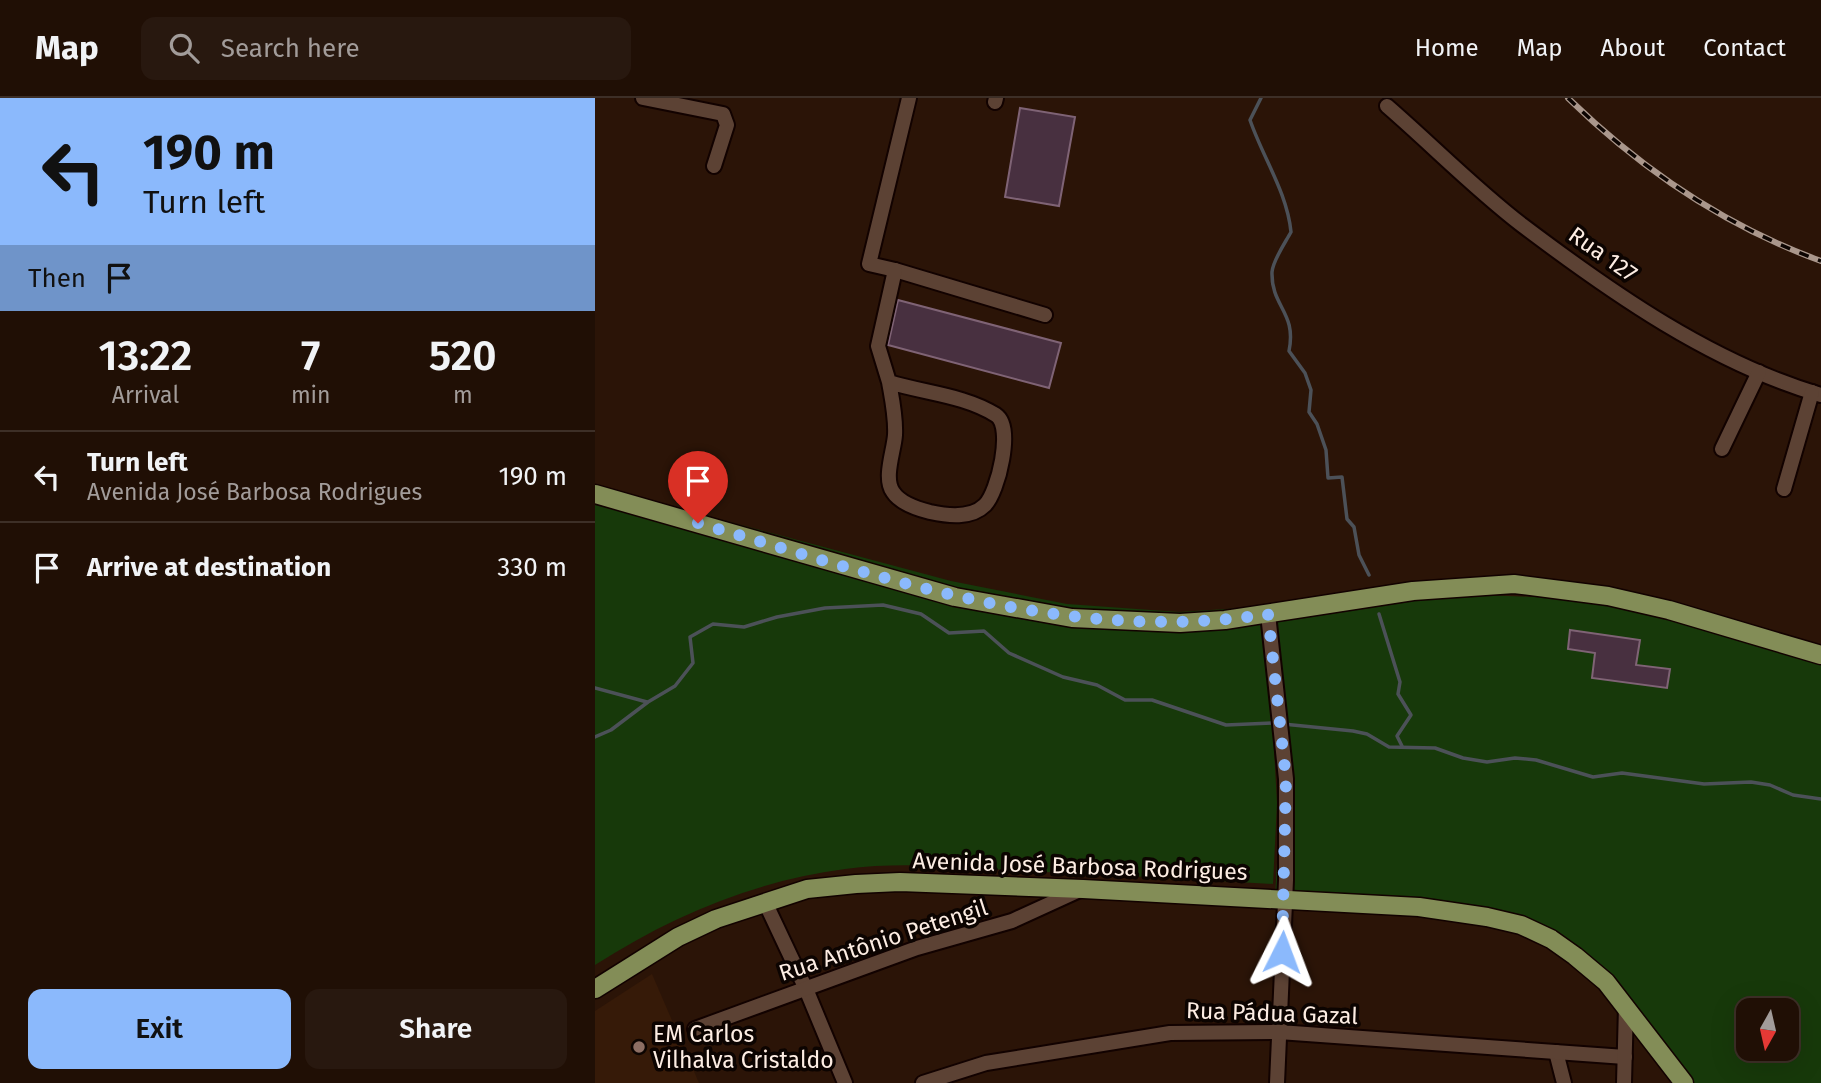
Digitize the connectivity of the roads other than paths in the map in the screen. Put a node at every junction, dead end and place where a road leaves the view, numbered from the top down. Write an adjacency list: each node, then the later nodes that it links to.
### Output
1 (643, 98): 4 (street)
2 (909, 98): 5 (street)
3 (1387, 106): 7 (street, Rua 127)
4 (714, 166)
5 (895, 270): 6 (street); 8 (street)
6 (1045, 315)
7 (1759, 372): 9 (street, Rua 127); 10 (street)
8 (889, 382): 8 (street)
9 (1817, 393): 11 (street)
10 (1722, 449)
11 (1784, 489)
12 (595, 494): 13 (main road)
13 (1268, 614): 14 (main road); 16 (street)
14 (1821, 655)
15 (1083, 889): 16 (main road, Avenida José Barbosa Rodrigues); 17 (main road, Avenida José Barbosa Rodrigues); 19 (street, Rua Antônio Petengil)
16 (1284, 899): 20 (main road, Avenida José Barbosa Rodrigues); 22 (street)
17 (765, 902): 18 (main road, Avenida José Barbosa Rodrigues); 19 (street)
18 (595, 989)
19 (806, 989): 21 (street, Rua Antônio Petengil); 25 (street)
20 (1626, 1006): 24 (street); 30 (main road, Avenida José Barbosa Rodrigues)
21 (695, 1029)
22 (1279, 1032): 23 (street, Rua Pádua Gazal); 26 (street, Rua Pádua Gazal); 27 (street)
23 (1556, 1052): 24 (street, Rua Pádua Gazal); 28 (street)
24 (1625, 1057): 29 (street)
25 (845, 1083)
26 (923, 1083)
27 (1277, 1083)
28 (1564, 1083)
29 (1624, 1083)
30 (1684, 1083)

